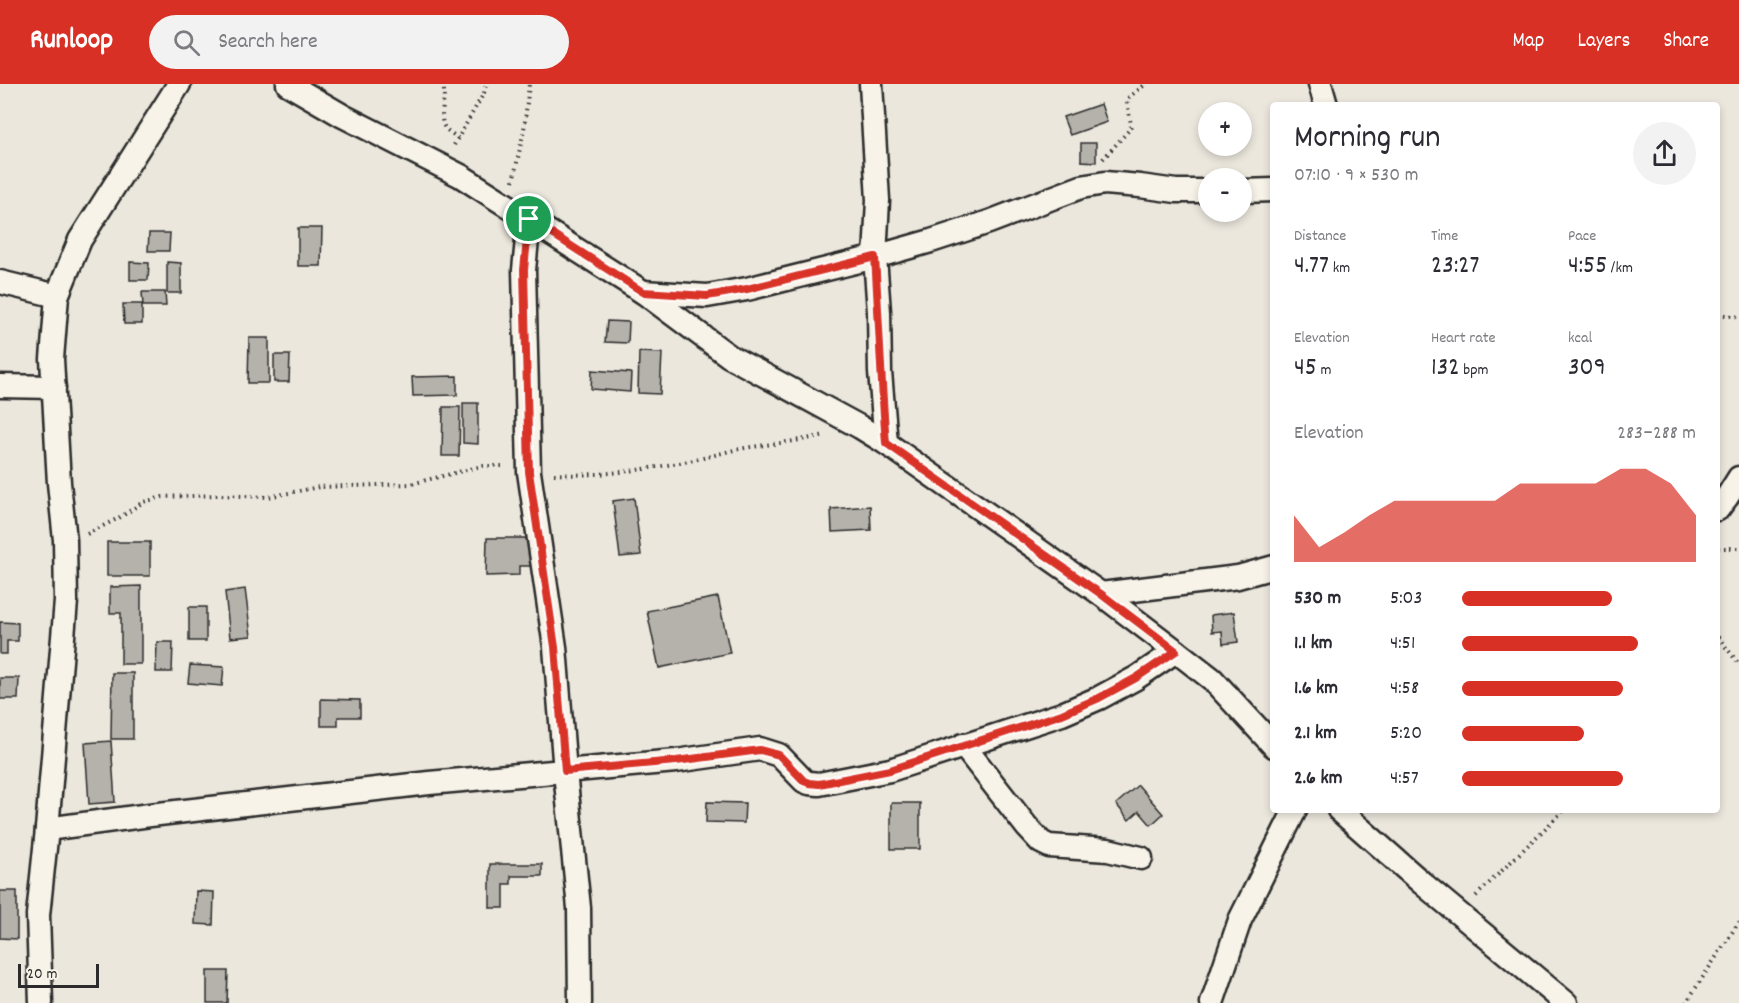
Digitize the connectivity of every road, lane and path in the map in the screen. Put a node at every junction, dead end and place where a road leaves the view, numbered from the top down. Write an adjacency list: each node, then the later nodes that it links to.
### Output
1 (179, 84): 21 (street)
2 (288, 84): 12 (street)
3 (442, 84): 10 (path)
4 (486, 84): 10 (path)
5 (529, 84): 16 (path)
6 (872, 84): 18 (street)
7 (1146, 84): 11 (path)
8 (1320, 84): 9 (street)
9 (1325, 102)
10 (458, 138): 12 (path)
11 (1099, 164)
12 (441, 165): 16 (street)
13 (1270, 190): 15 (street)
14 (1198, 191): 18 (street)
15 (1252, 191)
16 (507, 206): 17 (street)
17 (529, 219): 20 (street); 28 (street)
18 (875, 257): 20 (street); 27 (street)
19 (0, 282): 21 (street)
20 (643, 292): 26 (street)
21 (57, 296): 25 (street)
22 (1720, 314): 23 (path)
23 (1739, 317)
24 (0, 386): 25 (street)
25 (54, 387): 31 (street)
26 (861, 427): 27 (street); 28 (path)
27 (886, 443): 35 (street)
28 (529, 472): 31 (path); 41 (street)
29 (1739, 478): 30 (street)
30 (1720, 506)
31 (65, 540): 45 (street)
32 (1720, 548): 33 (path)
33 (1739, 548)
34 (1270, 568): 35 (street)
35 (1101, 594): 37 (street)
36 (1720, 640): 38 (path)
37 (1176, 651): 39 (street); 40 (street)
38 (1739, 664)
39 (1270, 742)
40 (963, 745): 41 (street); 46 (street)
41 (565, 771): 45 (street); 50 (street)
42 (1294, 813): 51 (street)
43 (1342, 813): 47 (street)
44 (1561, 813): 47 (path)
45 (47, 829): 49 (street)
46 (1141, 858)
47 (1458, 914): 52 (street)
48 (1739, 922): 53 (path)
49 (41, 1003)
50 (580, 1003)
51 (1212, 1003)
52 (1566, 1003)
53 (1686, 1003)

